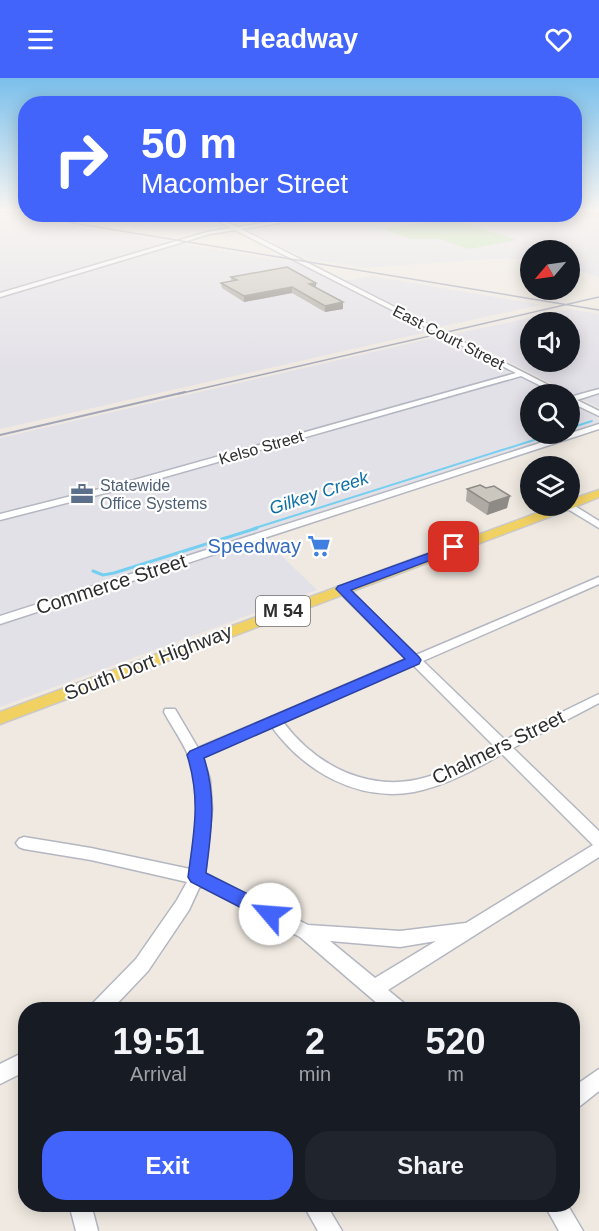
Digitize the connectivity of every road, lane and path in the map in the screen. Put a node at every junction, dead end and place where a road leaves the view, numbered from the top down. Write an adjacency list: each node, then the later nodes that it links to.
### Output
1 (107, 263): 3 (street)
2 (302, 263): 4 (street, East Court Street)
3 (0, 296)
4 (521, 374): 5 (street, East Court Street); 15 (street, Kelso Street)
5 (542, 384)
6 (599, 391): 7 (street)
7 (580, 396)
8 (580, 404): 9 (street)
9 (599, 414)
10 (599, 426): 19 (street, Commerce Street)
11 (599, 493): 12 (main road, South Dort Highway / M 54)
12 (580, 500)
13 (580, 513): 16 (street)
14 (538, 516): 18 (main road, South Dort Highway / M 54)
15 (0, 517)
16 (599, 525)
17 (599, 580): 20 (street)
18 (342, 589): 20 (street); 23 (main road, South Dort Highway / M 54)
19 (0, 620)
20 (415, 660): 24 (street); 25 (street)
21 (599, 698): 25 (street, Chalmers Street)
22 (170, 711): 26 (street)
23 (0, 718)
24 (275, 722): 25 (street, Chalmers Street); 26 (street)
25 (503, 747): 27 (street)
26 (195, 755): 30 (street)
27 (599, 841)
28 (24, 843): 30 (street)
29 (599, 849): 31 (street)
30 (197, 877): 32 (street); 34 (street)
31 (469, 928): 32 (street); 33 (street)
32 (306, 932): 33 (street)
33 (375, 988): 35 (street)
34 (106, 1002)
35 (390, 1002)
36 (18, 1064): 37 (street)
37 (0, 1074)
38 (599, 1079): 39 (street)
39 (580, 1094)
40 (82, 1212): 43 (street)
41 (318, 1212): 44 (street)
42 (559, 1212): 45 (street)
43 (87, 1231)
44 (331, 1231)
45 (572, 1231)

